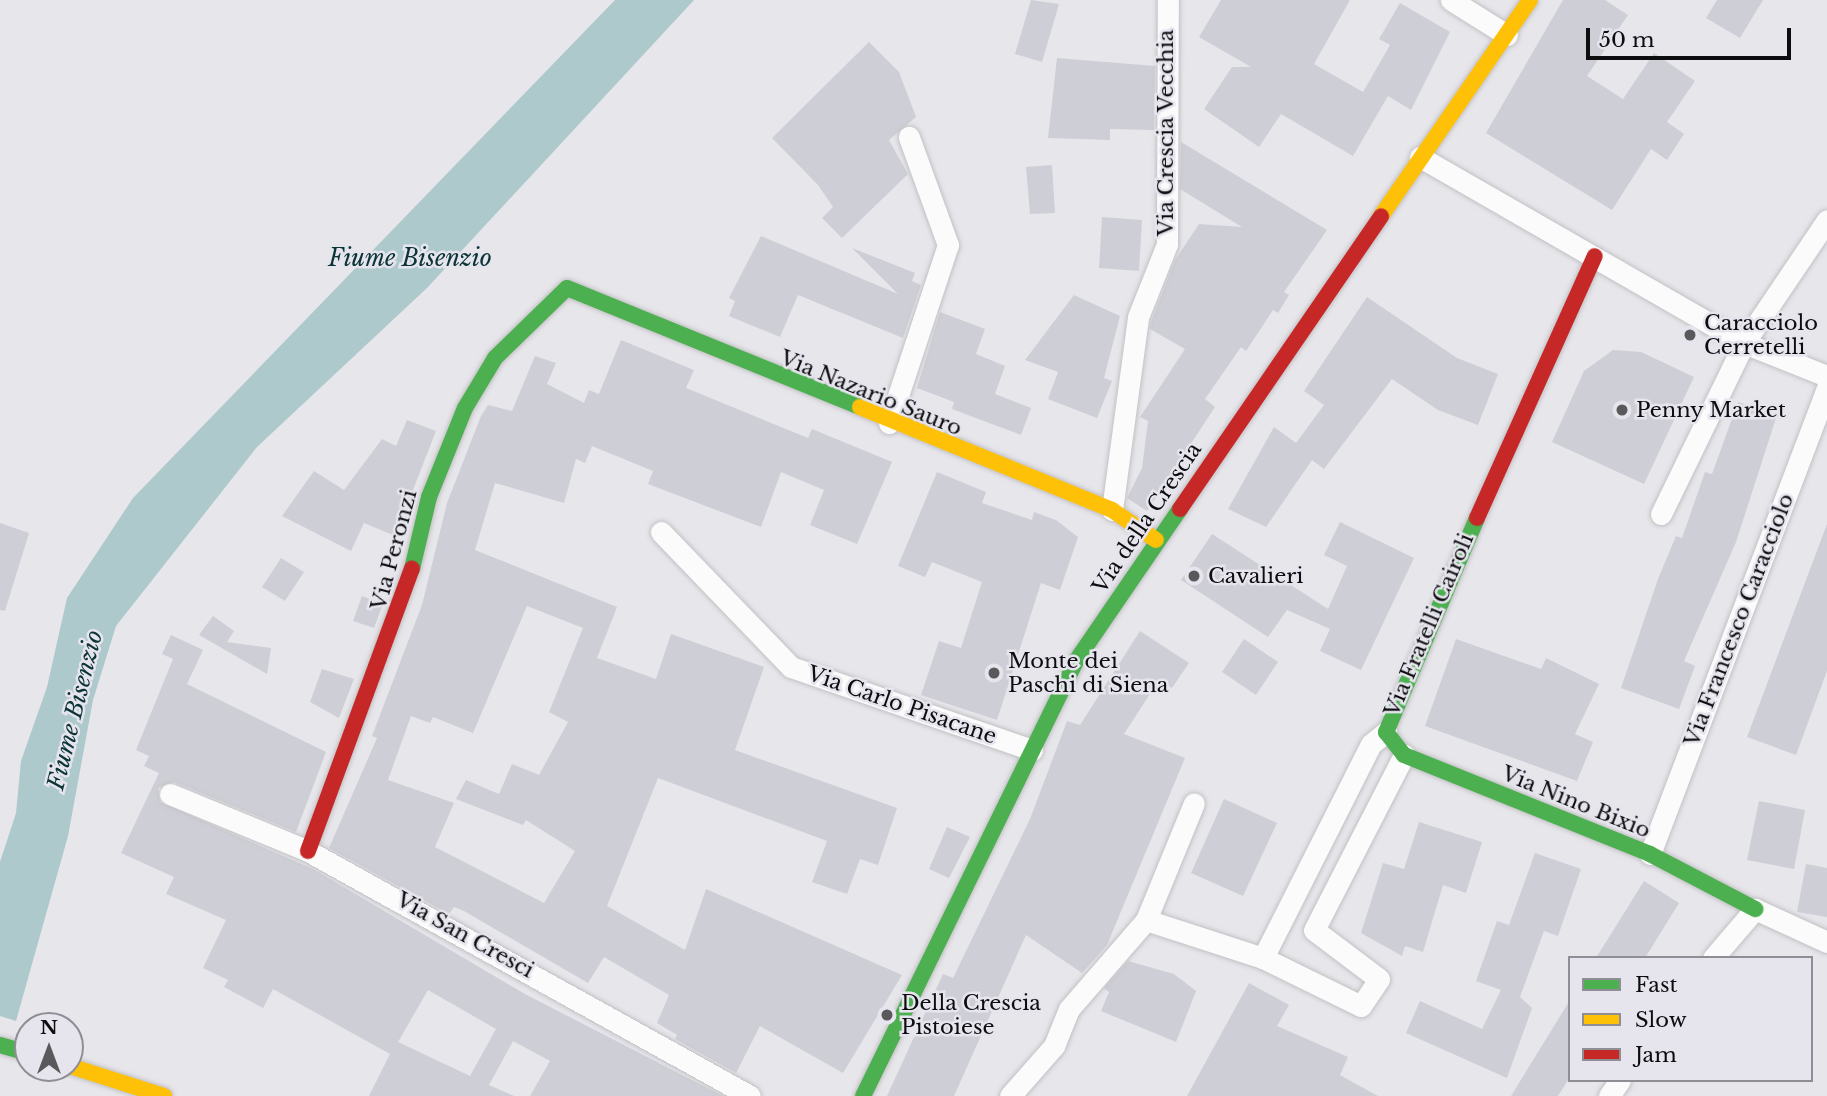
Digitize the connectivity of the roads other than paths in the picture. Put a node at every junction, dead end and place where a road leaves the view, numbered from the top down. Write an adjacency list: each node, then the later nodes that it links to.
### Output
1 (1168, 0): 14 (street, Via Crescia Vecchia)
2 (1451, 0): 4 (street)
3 (1530, 0): 4 (street, Via della Crescia)
4 (1507, 35): 6 (street, Via della Crescia)
5 (909, 137): 13 (street)
6 (1420, 157): 8 (street); 17 (street, Via della Crescia)
7 (1827, 220): 10 (street)
8 (1595, 256): 10 (street); 18 (street, Via Fratelli Cairoli)
9 (567, 288): 13 (street, Via Nazario Sauro); 23 (street, Via Peronzi)
10 (1744, 343): 11 (street); 15 (street)
11 (1827, 376)
12 (1827, 387): 24 (street, Via Francesco Caracciolo)
13 (889, 424): 14 (street, Via Nazario Sauro)
14 (1112, 510): 17 (street, Via Nazario Sauro)
15 (1661, 514)
16 (661, 532): 19 (street, Via Carlo Pisacane)
17 (1156, 540): 19 (street, Via della Crescia)
18 (1387, 733): 20 (street); 29 (street, Via Fratelli Cairoli)
19 (1032, 750): 33 (street, Via della Crescia)
20 (1404, 755): 24 (street, Via Nino Bixio); 29 (street)
21 (170, 794): 23 (street, Via San Cresci)
22 (1194, 803): 26 (street)
23 (308, 851): 32 (street, Via San Cresci)
24 (1650, 853): 25 (street, Via Nino Bixio)
25 (1755, 909): 27 (street); 28 (street)
26 (1146, 920): 29 (street); 34 (street)
27 (1827, 942)
28 (1715, 956)
29 (1262, 958)
30 (84, 1070): 31 (street)
31 (164, 1096)
32 (750, 1096)
33 (863, 1096)
34 (1010, 1096)

